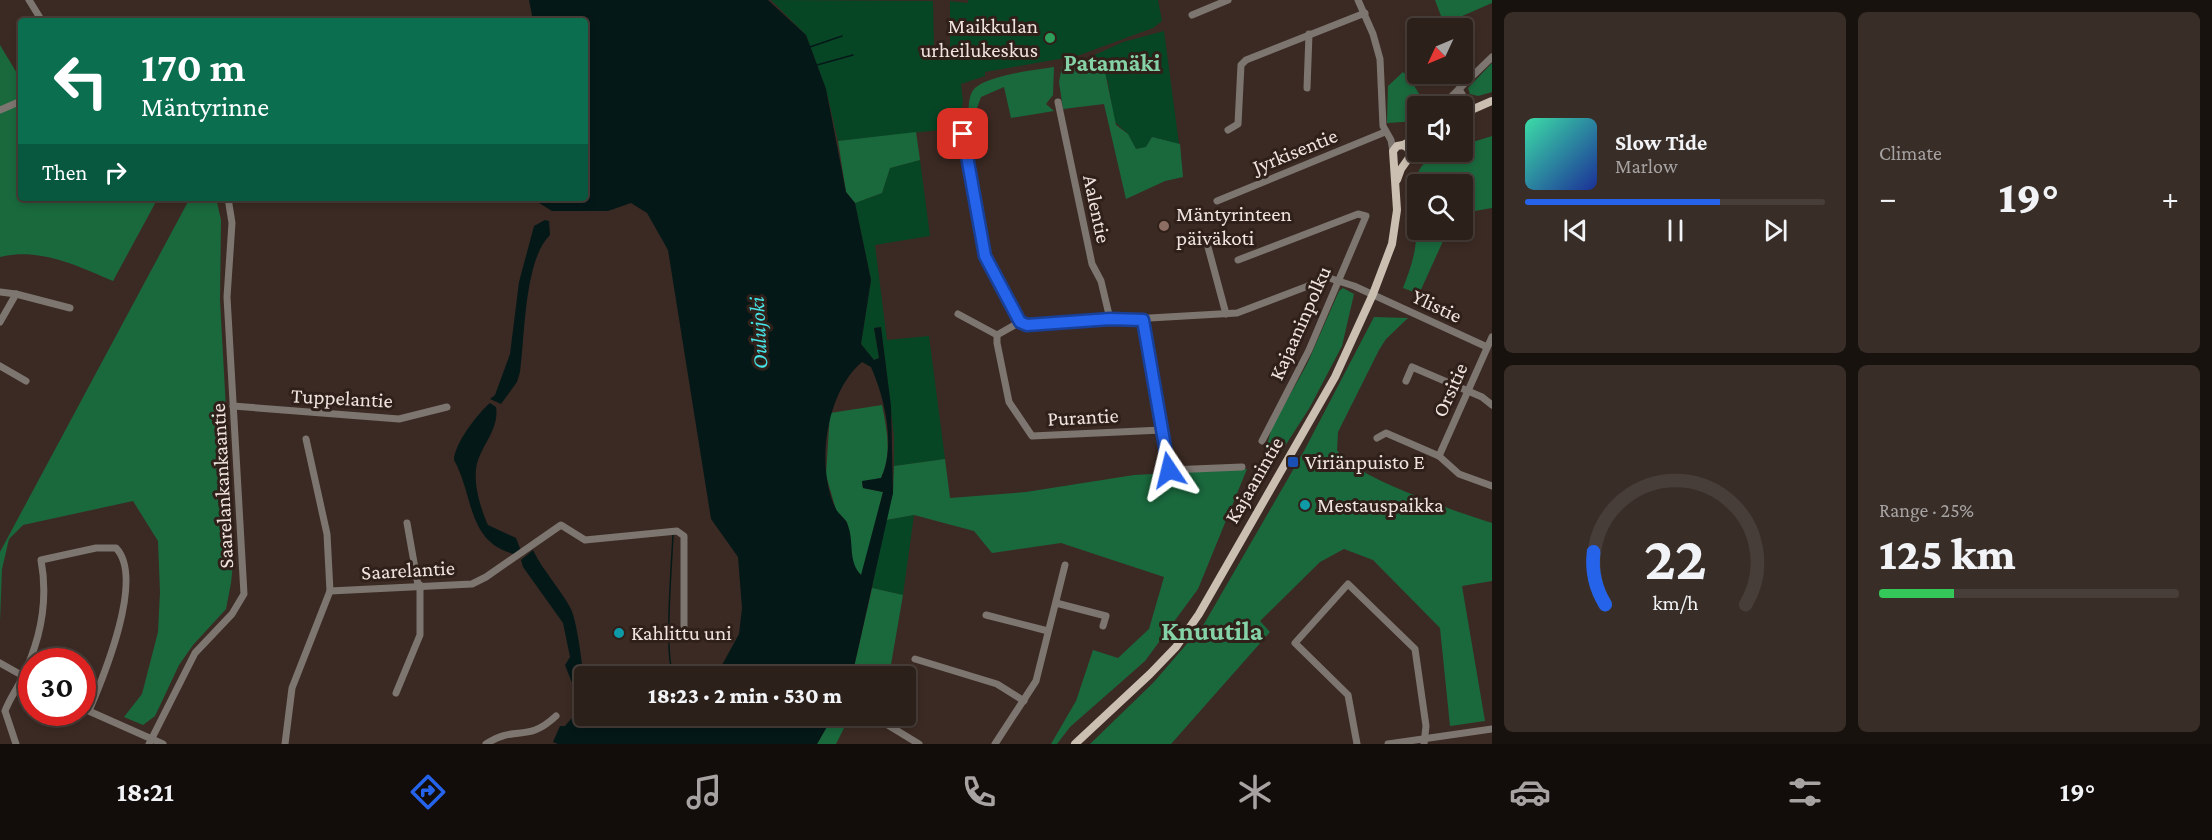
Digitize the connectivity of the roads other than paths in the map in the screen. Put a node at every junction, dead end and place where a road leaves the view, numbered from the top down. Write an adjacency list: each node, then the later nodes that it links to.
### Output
1 (29, 0): 6 (street)
2 (1228, 0): 5 (street)
3 (1358, 0): 4 (street)
4 (1365, 12): 7 (street); 20 (street)
5 (1192, 15)
6 (40, 18)
7 (1309, 34): 9 (street); 19 (street)
8 (1492, 57): 10 (street)
9 (1307, 88)
10 (1459, 90): 11 (street); 12 (street)
11 (1453, 96)
12 (1461, 96)
13 (1492, 101): 16 (main road)
14 (18, 102): 17 (street)
15 (1058, 102): 38 (street, Aalentie)
16 (1473, 109)
17 (0, 110)
18 (964, 118): 41 (street)
19 (1228, 130)
20 (1386, 133): 23 (street); 28 (street, Jyrkisentie)
21 (1407, 143): 23 (main road)
22 (1407, 148): 23 (main road)
23 (1397, 149): 24 (main road); 26 (main road, Kajaanintie)
24 (1407, 158)
25 (1407, 160): 26 (main road, Kajaanintie)
26 (1396, 194): 34 (main road, Kajaanintie)
27 (228, 201): 50 (street, Saarelankankaantie)
28 (1217, 201)
29 (1208, 247): 37 (street)
30 (1238, 260): 31 (street, Kajaaninpolku)
31 (1339, 280): 34 (street, Ylistie); 37 (street); 55 (street, Kajaaninpolku)
32 (0, 292): 33 (street)
33 (16, 294): 35 (street); 40 (street)
34 (1373, 294): 44 (street, Ylistie); 88 (main road, Kajaanintie)
35 (70, 308)
36 (958, 314): 42 (street)
37 (1226, 314): 39 (street)
38 (1110, 319): 39 (street); 41 (street)
39 (1143, 320): 52 (street)
40 (0, 322)
41 (1020, 322): 42 (street)
42 (997, 335): 52 (street, Purantie)
43 (1492, 337): 44 (street, Orsitie)
44 (1487, 347): 48 (street, Orsitie)
45 (0, 366): 46 (street)
46 (26, 381)
47 (1406, 381): 48 (street)
48 (1468, 391): 49 (street); 56 (street, Orsitie)
49 (1492, 405)
50 (233, 406): 51 (street, Tuppelantie); 81 (street, Saarelankankaantie)
51 (447, 407)
52 (1162, 430): 57 (street)
53 (1377, 438): 56 (street)
54 (306, 439): 62 (street)
55 (1262, 441)
56 (1439, 456): 58 (street)
57 (1242, 467)
58 (1492, 486)
59 (407, 523): 61 (street)
60 (1065, 565): 63 (street)
61 (419, 585): 62 (street, Saarelantie); 67 (street, Saarelantie); 74 (street)
62 (330, 591): 84 (street)
63 (1056, 603): 65 (street); 66 (street)
64 (986, 615): 66 (street)
65 (1103, 626)
66 (1048, 631): 75 (street)
67 (684, 632)
68 (35, 648): 73 (street)
69 (915, 658): 75 (street)
70 (0, 663): 71 (street)
71 (18, 674)
72 (18, 684): 82 (street)
73 (96, 689)
74 (396, 693)
75 (1024, 701): 87 (street)
76 (96, 714): 81 (street)
77 (556, 716): 85 (street)
78 (889, 726): 86 (street)
79 (1492, 729): 80 (street)
80 (1425, 741): 89 (street); 90 (street)
81 (151, 742): 83 (street)
82 (16, 744)
83 (163, 744)
84 (285, 744)
85 (486, 744)
86 (919, 744)
87 (995, 744)
88 (1075, 744)
89 (1357, 744)
90 (1388, 744)

